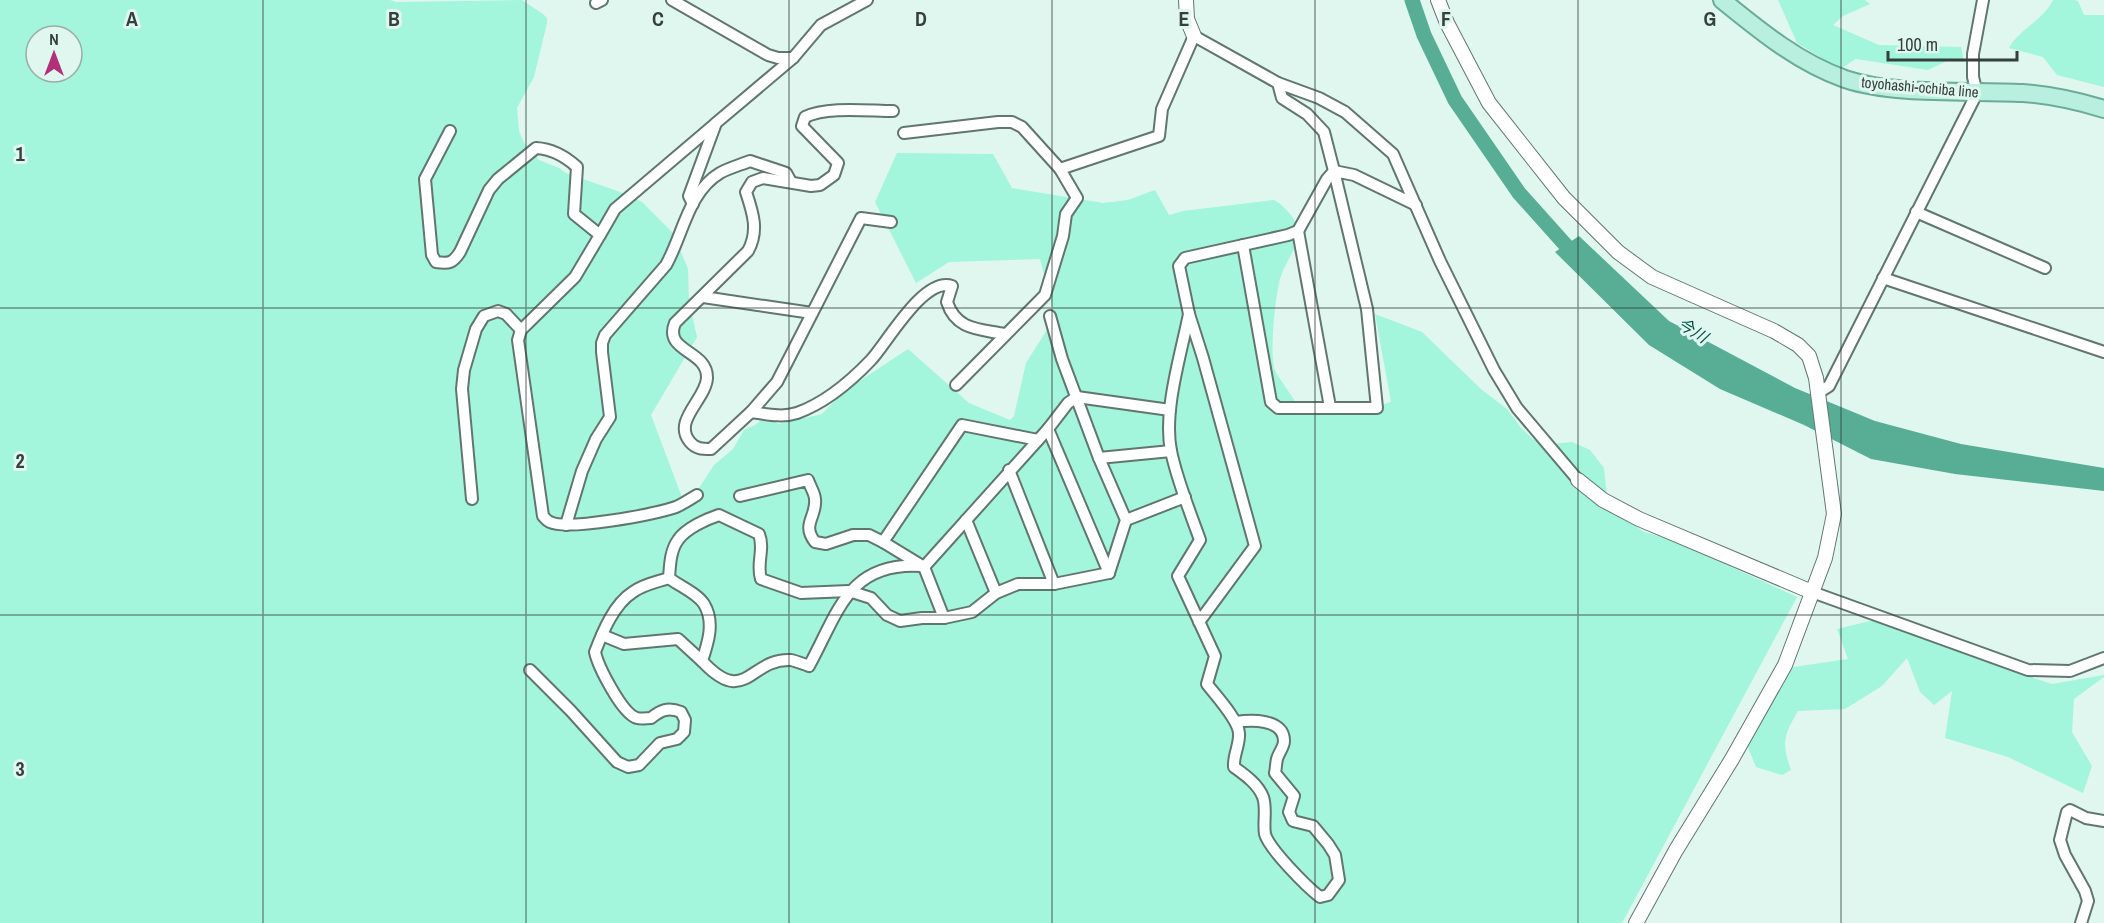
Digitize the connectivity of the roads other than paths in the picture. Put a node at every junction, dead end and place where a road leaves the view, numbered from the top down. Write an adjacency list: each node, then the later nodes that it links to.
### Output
1 (672, 0): 8 (street)
2 (867, 0): 8 (street)
3 (1186, 0): 7 (street)
4 (1438, 0): 36 (street)
5 (1722, 0): 10 (main road, toyohashi-ochiba line)
6 (1983, 0): 10 (street)
7 (1194, 36): 9 (street); 16 (street)
8 (792, 57): 13 (street)
9 (1278, 83): 17 (street); 20 (street)
10 (1977, 93): 11 (main road, toyohashi-ochiba line); 21 (street)
11 (2104, 110)
12 (893, 111): 18 (street)
13 (716, 123): 19 (street); 24 (street)
14 (450, 131): 24 (street)
15 (904, 133): 16 (street)
16 (1060, 169): 33 (street)
17 (1334, 171): 20 (street); 23 (street); 38 (street)
18 (791, 182): 19 (street); 28 (street)
19 (693, 204): 53 (street)
20 (1416, 205): 46 (street)
21 (1916, 212): 26 (street); 27 (street)
22 (891, 222): 29 (street)
23 (1298, 231): 25 (street); 38 (street)
24 (600, 235): 32 (street)
25 (1243, 244): 30 (street); 38 (street)
26 (2045, 268)
27 (1883, 278): 34 (street); 36 (street)
28 (703, 297): 29 (street); 40 (street)
29 (812, 313): 40 (street)
30 (1189, 314): 39 (street); 63 (street)
31 (1050, 316): 37 (street)
32 (521, 330): 50 (street); 53 (street)
33 (1004, 334): 35 (street); 40 (street)
34 (2104, 352)
35 (956, 385)
36 (1818, 393): 60 (street)
37 (1077, 397): 39 (street); 41 (street); 44 (street)
38 (1330, 407)
39 (1170, 410): 43 (street)
40 (751, 412)
41 (1048, 429): 42 (street); 56 (street)
42 (1038, 440): 45 (street); 54 (street)
43 (1171, 452): 44 (street); 49 (street)
44 (1099, 458): 52 (street)
45 (1009, 470): 51 (street); 58 (street)
46 (1578, 480): 60 (street)
47 (697, 495): 53 (street)
48 (740, 496): 54 (street)
49 (1185, 497): 52 (street); 63 (street)
50 (472, 499)
51 (966, 520): 55 (street); 61 (street)
52 (1126, 520): 56 (street)
53 (566, 525)
54 (883, 542): 55 (street)
55 (924, 567): 59 (street); 62 (street)
56 (1110, 573): 58 (street)
57 (669, 578): 59 (street); 64 (street); 66 (street)
58 (1054, 584): 61 (street)
59 (849, 591): 62 (street); 66 (street)
60 (1812, 592): 65 (street); 70 (street)
61 (996, 593): 62 (street)
62 (944, 618)
63 (1199, 622): 68 (street)
64 (602, 635): 66 (street); 67 (street)
65 (2104, 658)
66 (702, 661)
67 (530, 670)
68 (1236, 723): 68 (street)
69 (2104, 821): 71 (street)
70 (1636, 923)
71 (2081, 923)

